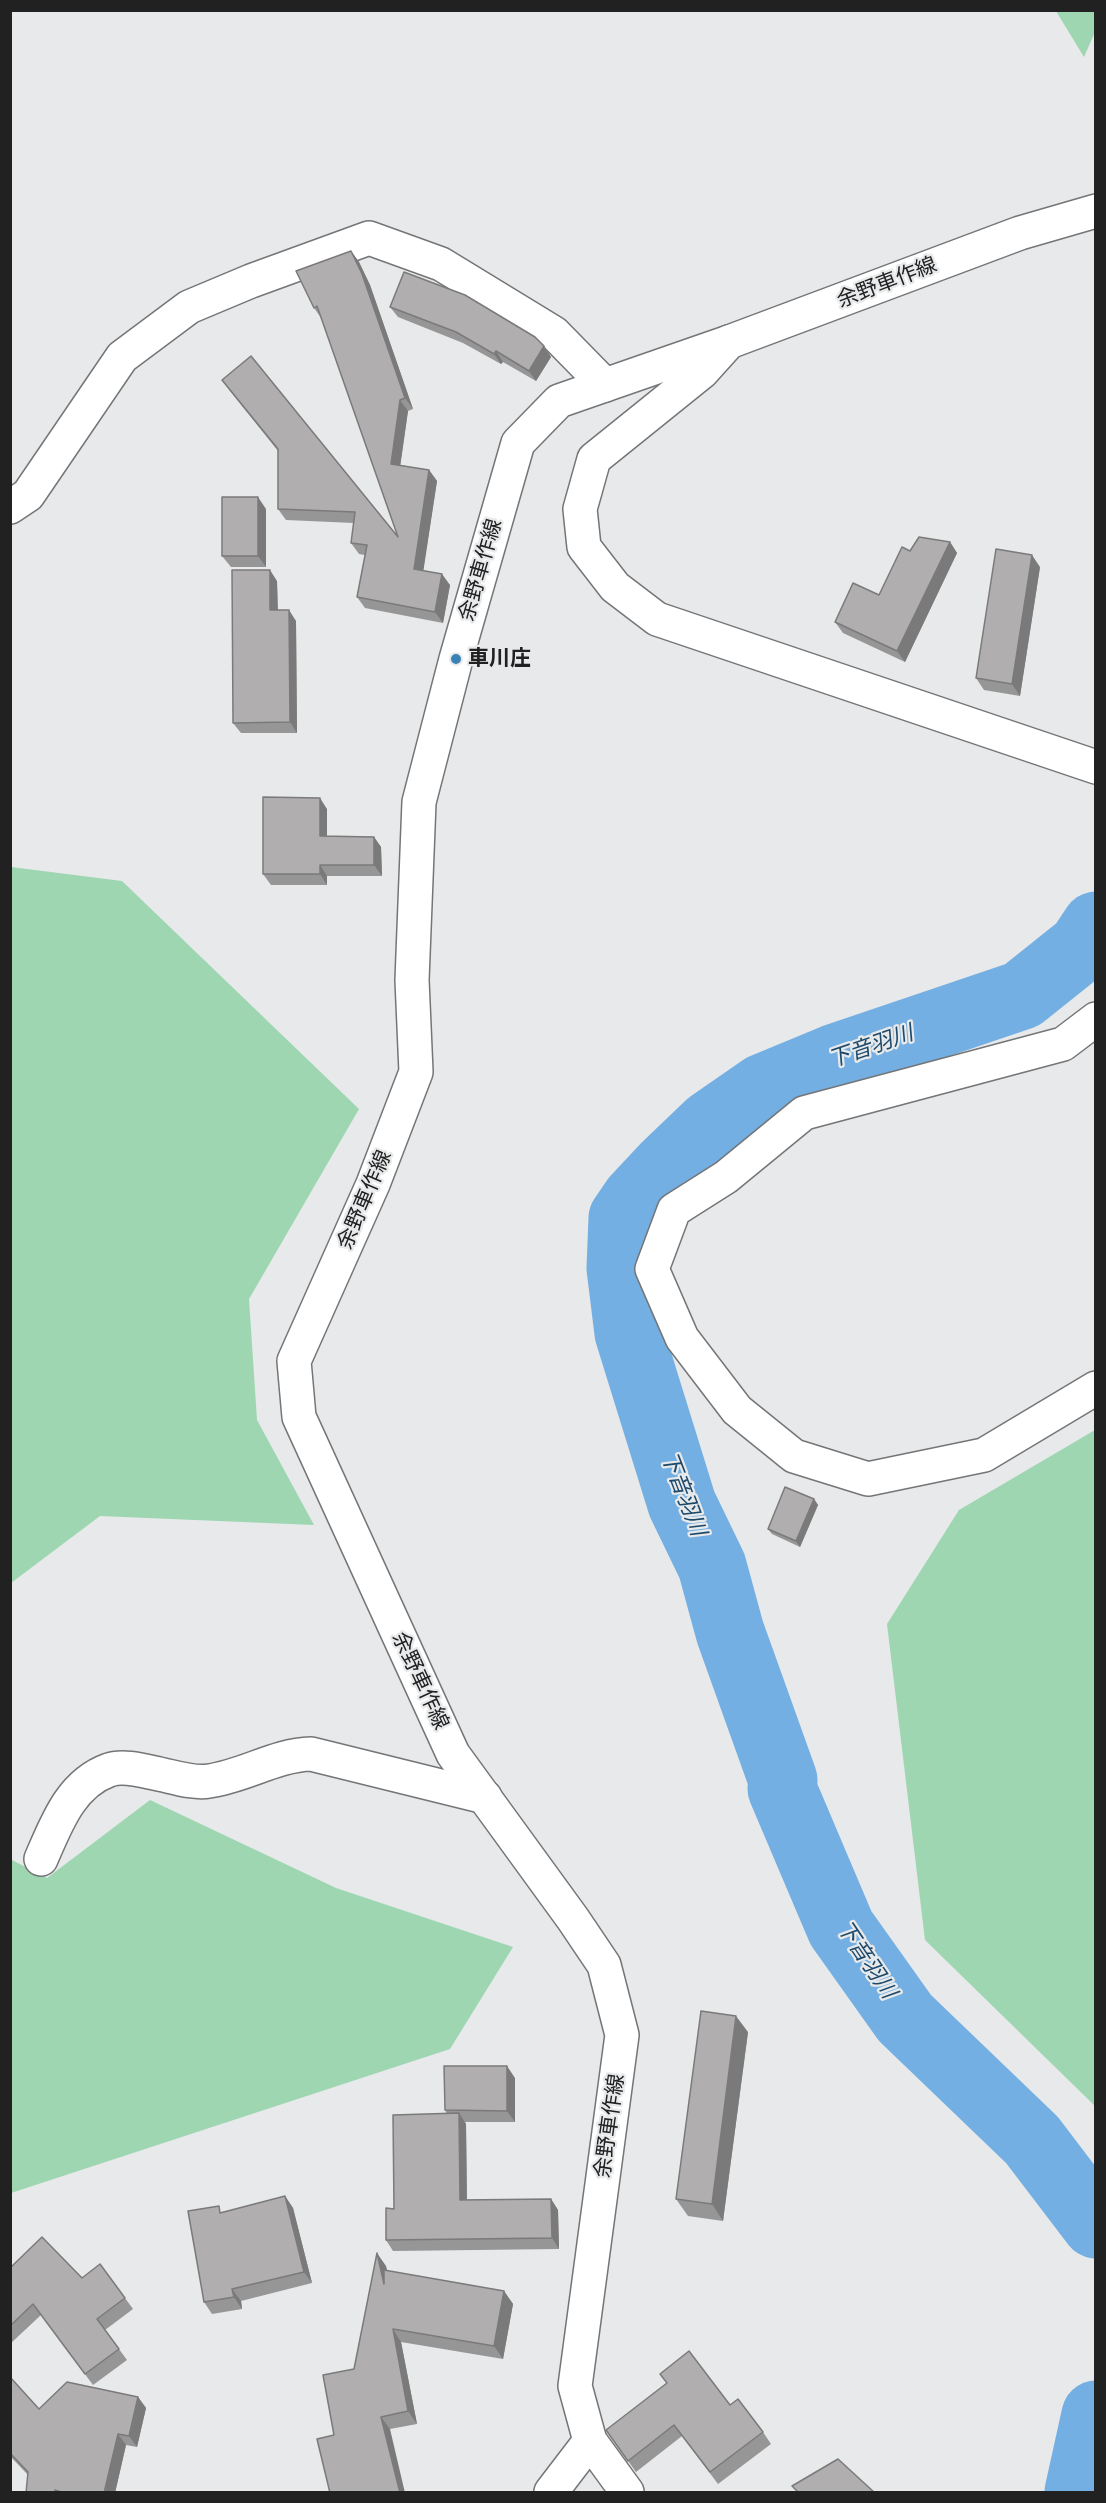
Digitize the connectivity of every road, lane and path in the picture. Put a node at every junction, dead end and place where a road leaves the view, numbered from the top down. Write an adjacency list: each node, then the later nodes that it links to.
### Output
1 (1095, 211): 2 (street, 余野車作線)
2 (729, 342): 3 (street, 余野車作線); 5 (street)
3 (605, 385): 4 (street); 8 (street, 余野車作線)
4 (10, 507)
5 (1095, 767)
6 (1095, 1019): 7 (street)
7 (1095, 1388)
8 (484, 1797): 9 (street); 10 (street, 余野車作線)
9 (41, 1859)
10 (590, 2441): 11 (street); 12 (street, 余野車作線)
11 (551, 2493)
12 (627, 2493)

